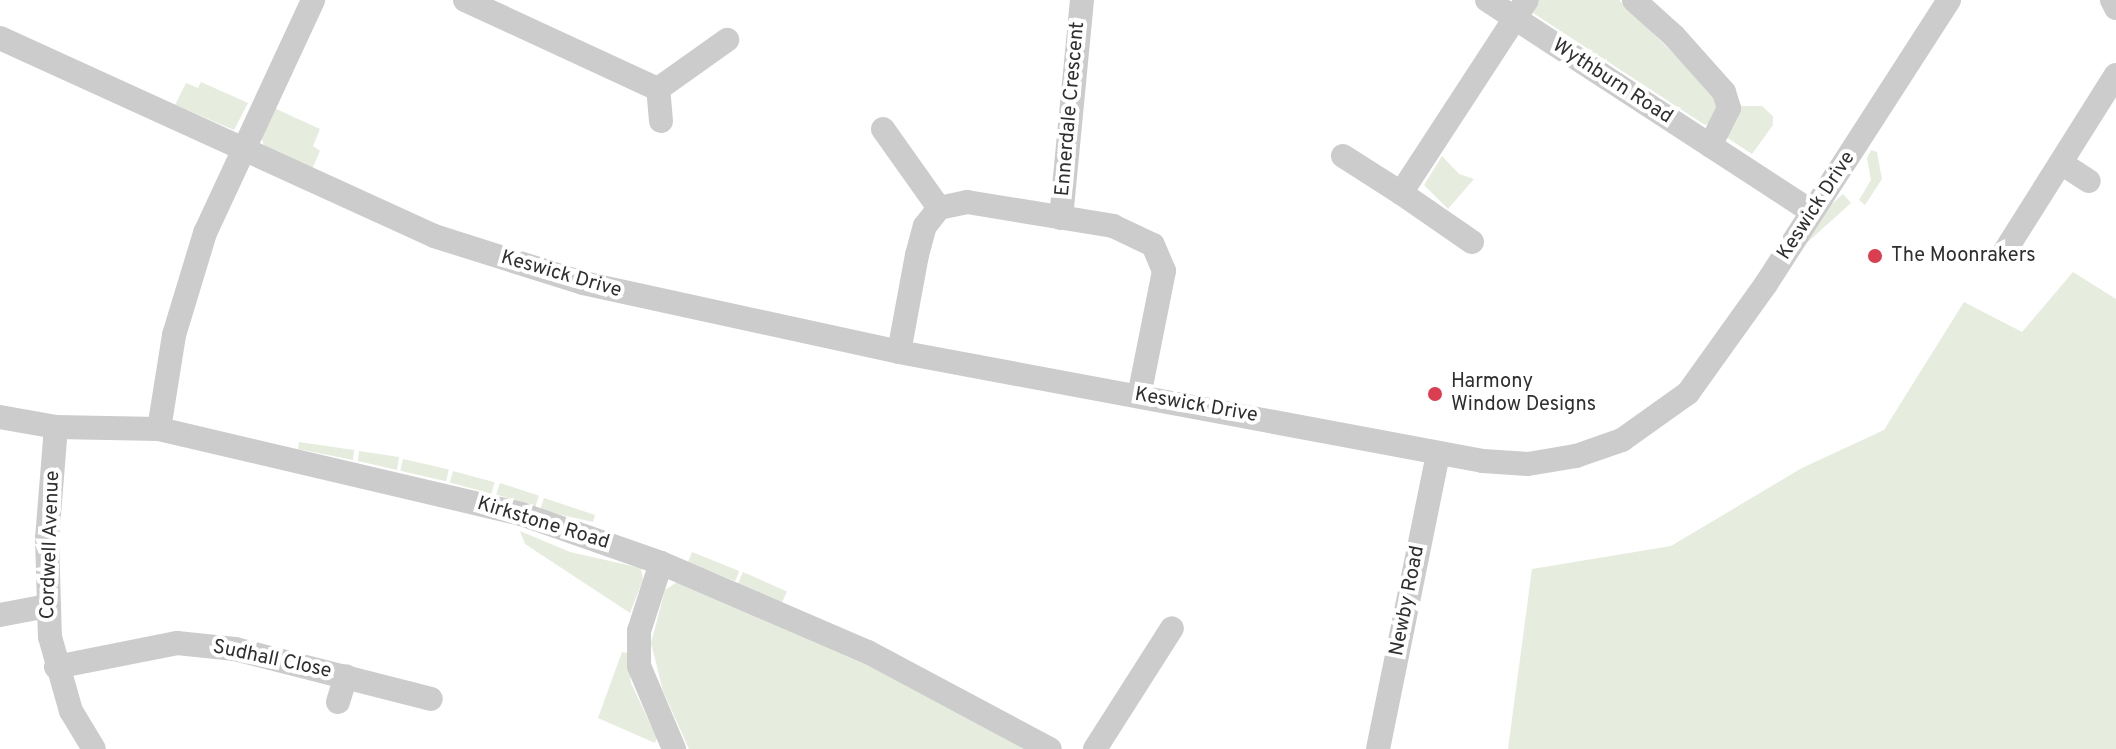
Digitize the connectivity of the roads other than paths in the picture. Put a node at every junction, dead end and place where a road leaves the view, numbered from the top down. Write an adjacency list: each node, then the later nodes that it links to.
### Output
1 (313, 0): 17 (street)
2 (465, 0): 13 (street)
3 (1082, 0): 24 (street, Ennerdale Crescent)
4 (1487, 0): 9 (street, Wythburn Road)
5 (1634, 0): 16 (street)
6 (1949, 0): 23 (street, Keswick Drive)
7 (2112, 0): 8 (street)
8 (2116, 8)
9 (1521, 9): 16 (street, Wythburn Road); 21 (street)
10 (0, 38): 17 (street, Keswick Drive)
11 (727, 40): 13 (street)
12 (2116, 75): 19 (street)
13 (658, 89): 14 (street)
14 (661, 121)
15 (883, 129): 22 (street)
16 (1710, 146): 23 (street, Wythburn Road)
17 (245, 151): 27 (street, Keswick Drive); 31 (street)
18 (1343, 156): 21 (street)
19 (2061, 163): 20 (street); 26 (street)
20 (2089, 181)
21 (1401, 193): 25 (street)
22 (939, 208): 24 (street, Ennerdale Crescent); 27 (street)
23 (1812, 212): 32 (street, Keswick Drive)
24 (1061, 218): 28 (street, Ennerdale Crescent)
25 (1472, 242)
26 (2005, 251)
27 (899, 352): 28 (street, Keswick Drive)
28 (1139, 396): 32 (street, Keswick Drive)
29 (0, 417): 30 (street, Kirkstone Road)
30 (56, 427): 31 (street, Kirkstone Road); 34 (street, Cordwell Avenue)
31 (159, 429): 33 (street, Kirkstone Road)
32 (1438, 453): 45 (street, Newby Road)
33 (661, 563): 42 (street); 43 (street, Kirkstone Road)
34 (47, 606): 35 (street); 37 (street, Cordwell Avenue)
35 (0, 615)
36 (1172, 628): 44 (street)
37 (56, 667): 38 (street, Sudhall Close); 41 (street, Cordwell Avenue)
38 (346, 676): 39 (street, Sudhall Close); 40 (street, Sudhall Close)
39 (431, 699)
40 (338, 702)
41 (94, 749)
42 (674, 749)
43 (1050, 749)
44 (1095, 749)
45 (1378, 749)

